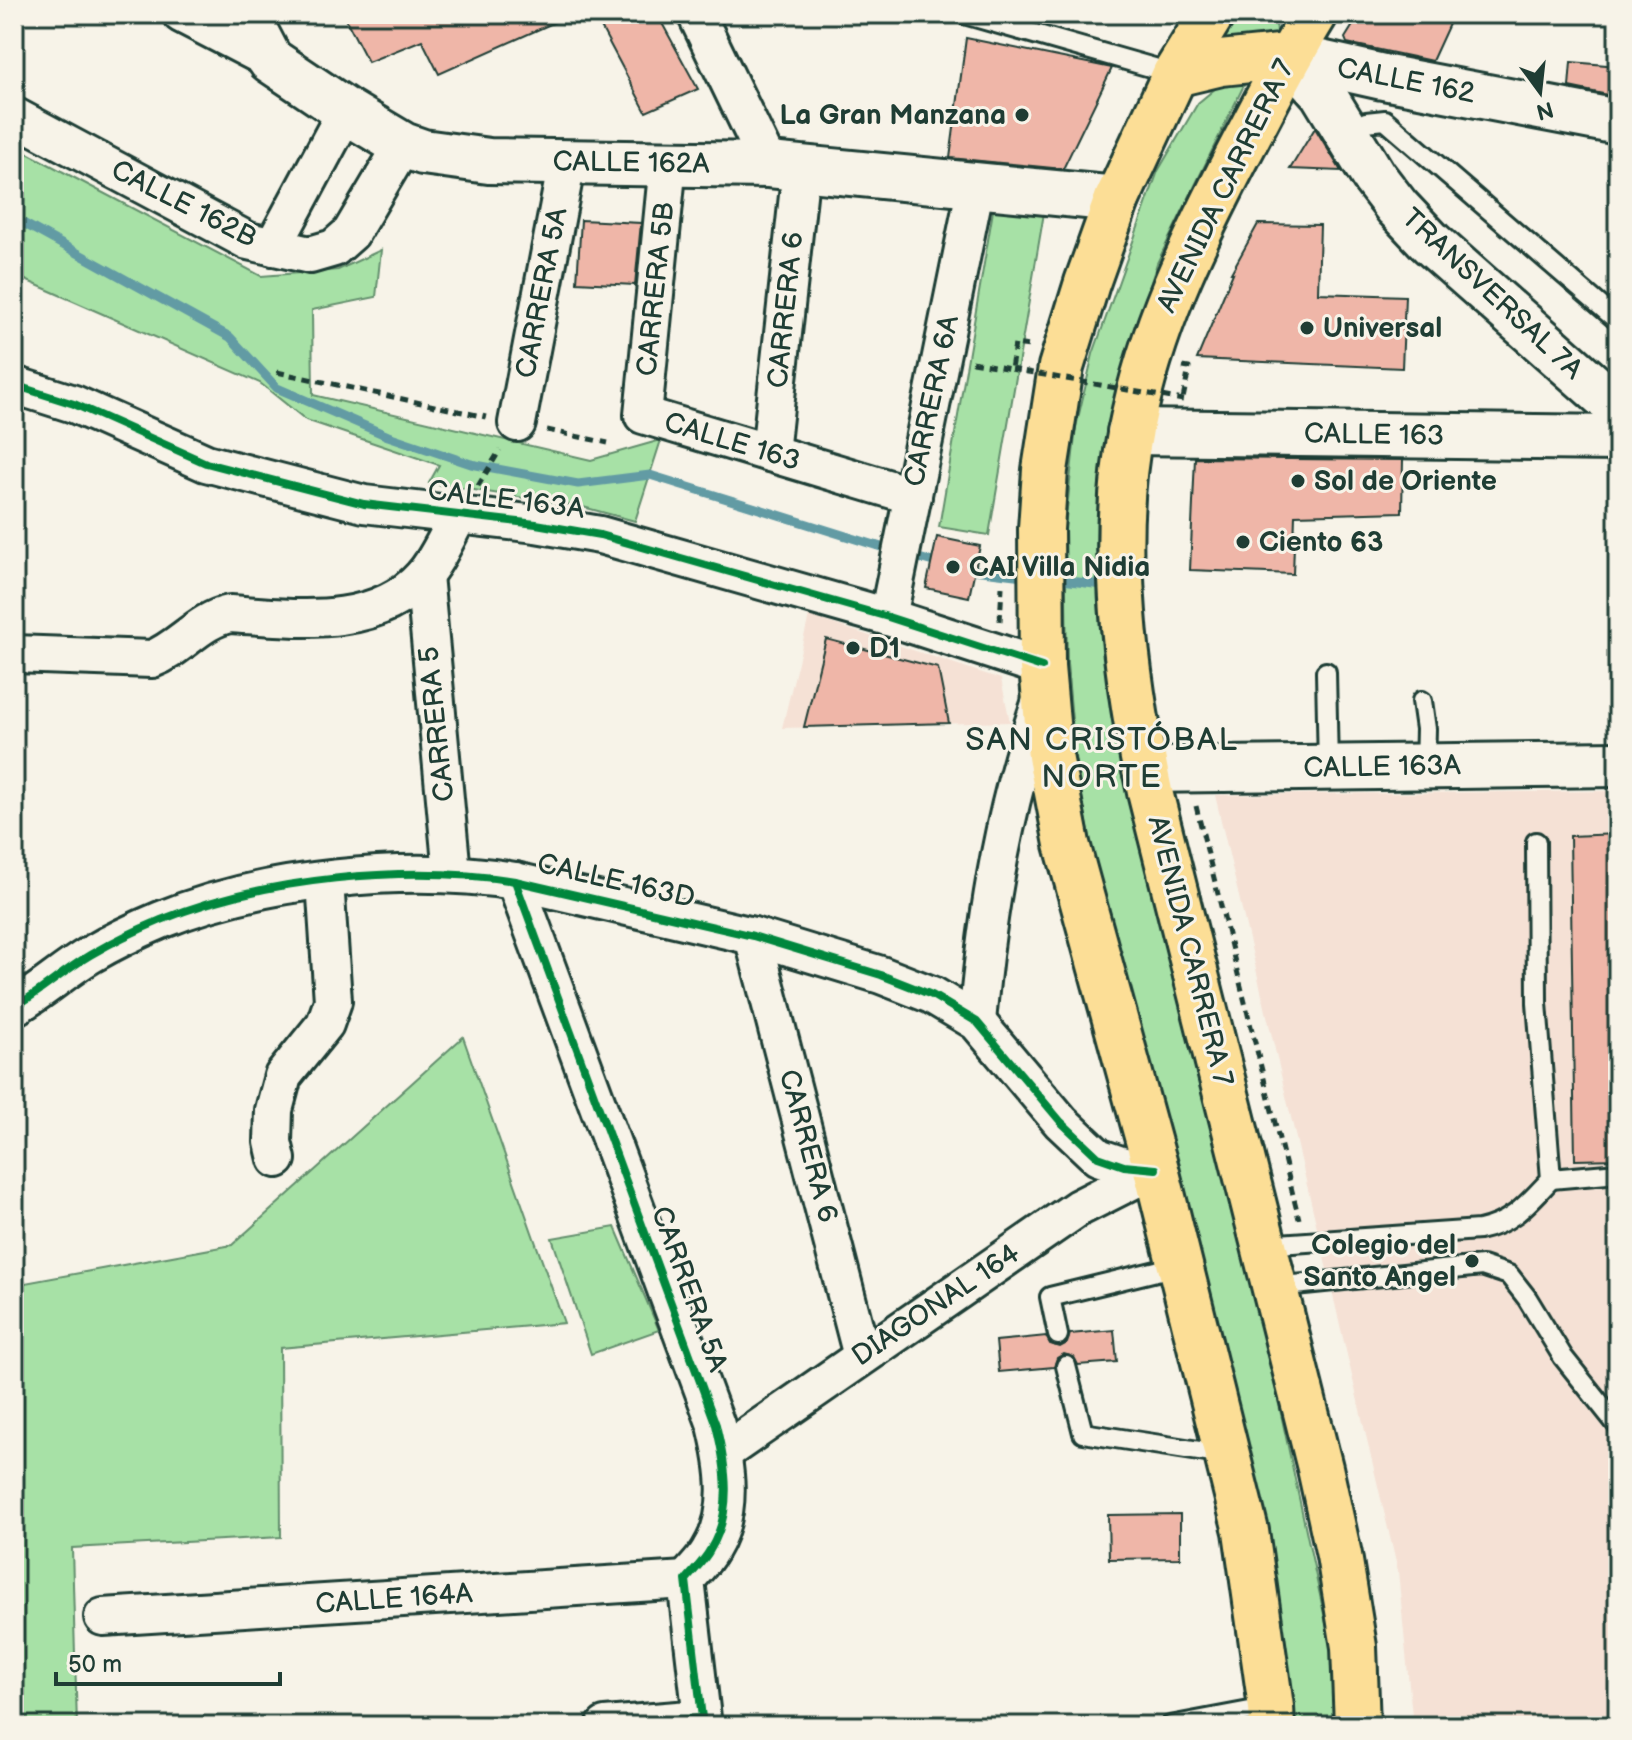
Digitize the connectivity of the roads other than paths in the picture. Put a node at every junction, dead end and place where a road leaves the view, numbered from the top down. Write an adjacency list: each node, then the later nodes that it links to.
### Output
1 (181, 14): 8 (street, CALLE 162A)
2 (246, 14): 8 (street)
3 (696, 14): 17 (street)
4 (964, 14): 9 (lane)
5 (1212, 14): 9 (main road)
6 (1315, 14): 7 (main road, AVENIDA CARRERA 7)
7 (1288, 35): 9 (main road); 12 (street, CALLE 162); 13 (street, TRANSVERSAL 7A); 25 (main road, AVENIDA CARRERA 7)
8 (270, 60): 10 (street, CALLE 162A)
9 (1175, 74): 19 (main road)
10 (346, 111): 14 (street, CALLE 162A); 20 (street)
11 (14, 116): 20 (street, CALLE 162B)
12 (1618, 122)
13 (1349, 134): 21 (lane); 23 (street, TRANSVERSAL 7A)
14 (403, 145): 15 (street, CALLE 162A); 20 (street, CALLE 162B)
15 (567, 162): 16 (street, CALLE 162A); 26 (street, CARRERA 5A)
16 (668, 163): 17 (street, CALLE 162A); 24 (street, CARRERA 5B)
17 (785, 166): 18 (street, CALLE 162A); 28 (street, CARRERA 6)
18 (976, 185): 19 (street, CALLE 162A); 29 (street, CARRERA 6A)
19 (1117, 199): 35 (main road)
20 (273, 247)
21 (1618, 321)
22 (14, 385): 30 (street, CALLE 163A)
23 (1618, 408)
24 (643, 415): 28 (street, CALLE 163)
25 (1130, 432): 27 (street, CALLE 163); 40 (main road, AVENIDA CARRERA 7)
26 (509, 436)
27 (1618, 438)
28 (770, 453): 29 (street, CALLE 163)
29 (913, 496): 32 (street, CARRERA 6A)
30 (458, 517): 31 (street); 32 (street, CALLE 163A)
31 (424, 575): 33 (street); 42 (street, CARRERA 5)
32 (888, 617): 35 (street, CALLE 163A)
33 (14, 654)
34 (1326, 672): 39 (lane)
35 (1043, 680): 47 (street); 49 (main road)
36 (1422, 701): 38 (lane)
37 (1618, 764): 38 (street, CALLE 163A)
38 (1425, 767): 39 (street, CALLE 163A)
39 (1328, 768): 40 (street, CALLE 163A)
40 (1145, 770): 52 (main road, AVENIDA CARRERA 7)
41 (1536, 842): 51 (lane)
42 (452, 873): 43 (street, CALLE 163D); 44 (street, CALLE 163D)
43 (325, 881): 46 (street, CALLE 163D); 48 (street)
44 (515, 881): 45 (street, CALLE 163D); 59 (street, CARRERA 5A)
45 (753, 936): 47 (street, CALLE 163D); 56 (street, CARRERA 6)
46 (14, 1007)
47 (977, 1022): 49 (street, CALLE 163D)
48 (277, 1159)
49 (1156, 1169): 53 (main road); 56 (street, DIAGONAL 164)
50 (1618, 1173): 51 (lane)
51 (1551, 1179): 52 (lane)
52 (1264, 1245): 54 (main road, AVENIDA CARRERA 7)
53 (1181, 1265): 55 (lane); 60 (main road)
54 (1275, 1287): 58 (lane); 66 (main road, AVENIDA CARRERA 7)
55 (1058, 1335)
56 (862, 1356): 59 (street, DIAGONAL 164)
57 (1066, 1366): 60 (lane)
58 (1618, 1426)
59 (723, 1453): 61 (street, CARRERA 5A)
60 (1228, 1455): 63 (main road)
61 (686, 1580): 62 (street, CALLE 164A); 64 (street)
62 (103, 1617)
63 (1272, 1717): 65 (lane)
64 (605, 1726)
65 (1170, 1726)
66 (1357, 1726)

